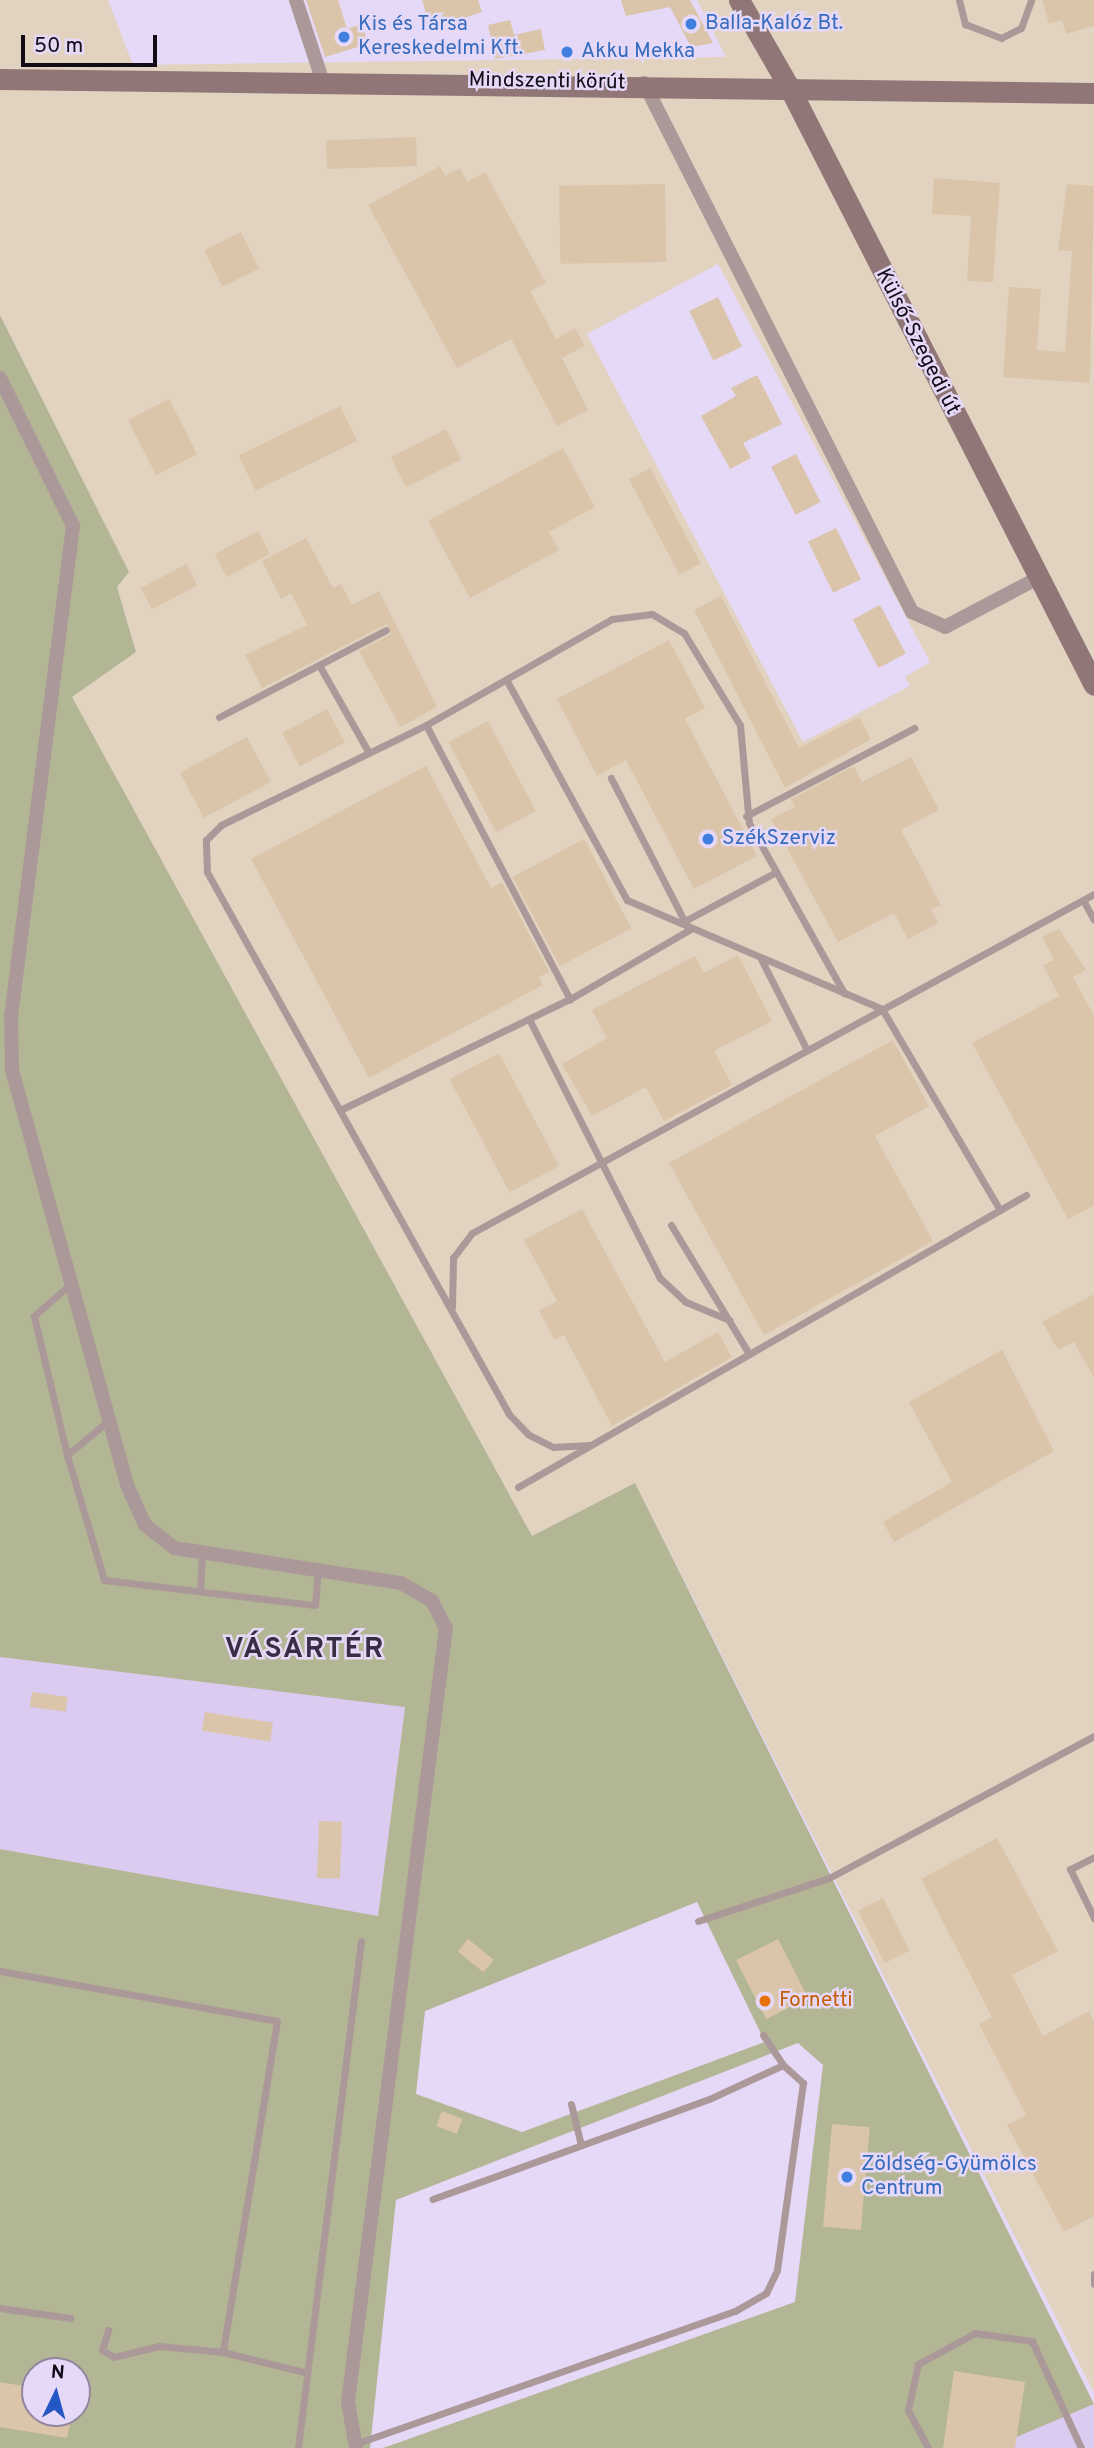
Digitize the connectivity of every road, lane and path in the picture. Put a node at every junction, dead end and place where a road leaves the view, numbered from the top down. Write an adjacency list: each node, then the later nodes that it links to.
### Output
1 (296, 0): 6 (street)
2 (739, 0): 8 (street, Külső-Szegedi út)
3 (959, 0): 4 (lane)
4 (1031, 0)
5 (0, 79): 6 (street, Mindszenti körút)
6 (322, 79): 7 (street, Mindszenti körút)
7 (644, 83): 8 (street, Mindszenti körút); 11 (street)
8 (789, 87): 9 (street, Mindszenti körút); 11 (street, Külső-Szegedi út)
9 (1094, 93)
10 (0, 378): 39 (street)
11 (1036, 579): 15 (street, Külső-Szegedi út)
12 (386, 630): 13 (lane)
13 (319, 665): 16 (lane); 19 (lane)
14 (507, 681): 17 (lane); 21 (lane); 26 (lane)
15 (1093, 682)
16 (219, 717)
17 (426, 725): 19 (lane); 30 (lane)
18 (914, 728): 21 (lane)
19 (369, 753): 34 (lane)
20 (611, 778): 26 (lane)
21 (747, 816): 22 (lane)
22 (776, 872): 26 (lane); 29 (lane)
23 (1094, 894): 24 (lane)
24 (1083, 900): 25 (lane); 31 (lane)
25 (1094, 920)
26 (680, 923): 27 (lane)
27 (689, 930): 28 (lane); 30 (lane)
28 (760, 958): 29 (lane); 33 (lane)
29 (844, 993): 31 (lane)
30 (570, 999): 32 (lane)
31 (882, 1009): 33 (lane); 37 (lane)
32 (529, 1019): 34 (lane); 35 (lane)
33 (807, 1050): 35 (lane)
34 (340, 1110): 40 (lane)
35 (598, 1164): 40 (lane); 41 (lane)
36 (1026, 1195): 37 (lane)
37 (1000, 1210): 42 (lane)
38 (671, 1225): 41 (lane)
39 (69, 1285): 43 (street); 45 (lane)
40 (452, 1311): 44 (lane)
41 (729, 1321): 42 (lane)
42 (749, 1354): 44 (lane)
43 (108, 1421): 45 (lane); 47 (street)
44 (590, 1445): 46 (lane)
45 (67, 1455): 49 (lane)
46 (518, 1487)
47 (202, 1555): 48 (street); 49 (lane)
48 (318, 1571): 49 (lane); 68 (street)
49 (200, 1591)
50 (1094, 1736): 53 (lane)
51 (1094, 1857): 52 (lane)
52 (1094, 1918)
53 (698, 1921)
54 (361, 1941): 67 (lane)
55 (0, 1970): 66 (lane)
56 (762, 2035): 57 (lane)
57 (782, 2065): 59 (lane); 68 (lane)
58 (571, 2104): 59 (lane)
59 (581, 2145): 60 (lane)
60 (432, 2199)
61 (1094, 2274): 62 (lane)
62 (1094, 2284)
63 (0, 2308): 64 (lane)
64 (70, 2318)
65 (108, 2330): 66 (lane)
66 (223, 2352): 67 (lane)
67 (304, 2372): 69 (lane)
68 (356, 2446)
69 (298, 2448)
70 (928, 2448): 71 (lane)
71 (1081, 2448)

